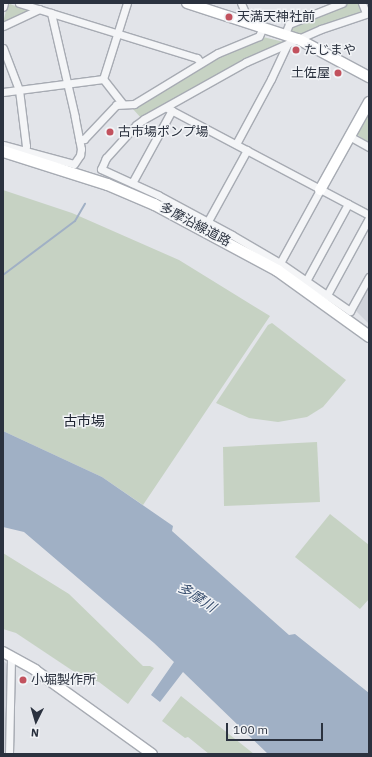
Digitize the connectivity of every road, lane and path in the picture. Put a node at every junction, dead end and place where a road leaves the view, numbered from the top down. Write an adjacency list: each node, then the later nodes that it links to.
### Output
1 (4, 3): 8 (street)
2 (19, 3): 9 (street)
3 (127, 3): 15 (street)
4 (187, 3): 12 (street)
5 (241, 3): 12 (street)
6 (342, 3): 16 (street)
7 (362, 3): 11 (street)
8 (3, 7)
9 (40, 9): 10 (street); 13 (street)
10 (51, 13): 15 (street); 23 (street)
11 (367, 13): 17 (street)
12 (244, 21): 14 (street)
13 (3, 26)
14 (263, 28): 16 (street); 20 (street)
15 (117, 34): 20 (street); 22 (street)
16 (284, 34): 17 (street)
17 (298, 39): 18 (street); 21 (street)
18 (287, 45): 28 (street); 31 (street)
19 (3, 48): 24 (street)
20 (201, 63): 27 (street)
21 (369, 77)
22 (103, 79): 23 (street); 27 (street)
23 (67, 84): 24 (street); 30 (street)
24 (19, 90): 25 (street); 36 (street)
25 (3, 92)
26 (369, 102): 29 (street)
27 (122, 103): 30 (street)
28 (170, 109): 31 (street); 37 (street); 37 (street)
29 (349, 136): 33 (street); 38 (street)
30 (79, 139): 36 (street)
31 (236, 144): 34 (street)
32 (3, 145): 36 (street)
33 (369, 146)
34 (247, 150): 38 (street); 41 (street)
35 (3, 151): 46 (main road, 多摩沿線道路)
36 (25, 151)
37 (132, 183): 41 (street)
38 (320, 190): 39 (street); 42 (street)
39 (348, 204): 40 (street); 44 (street)
40 (369, 217): 45 (street)
41 (208, 221): 42 (street)
42 (280, 263): 44 (street)
43 (369, 278): 45 (street)
44 (306, 281): 45 (street)
45 (327, 295)
46 (369, 336)
47 (7, 654): 48 (street); 49 (street)
48 (149, 753)
49 (9, 754)

